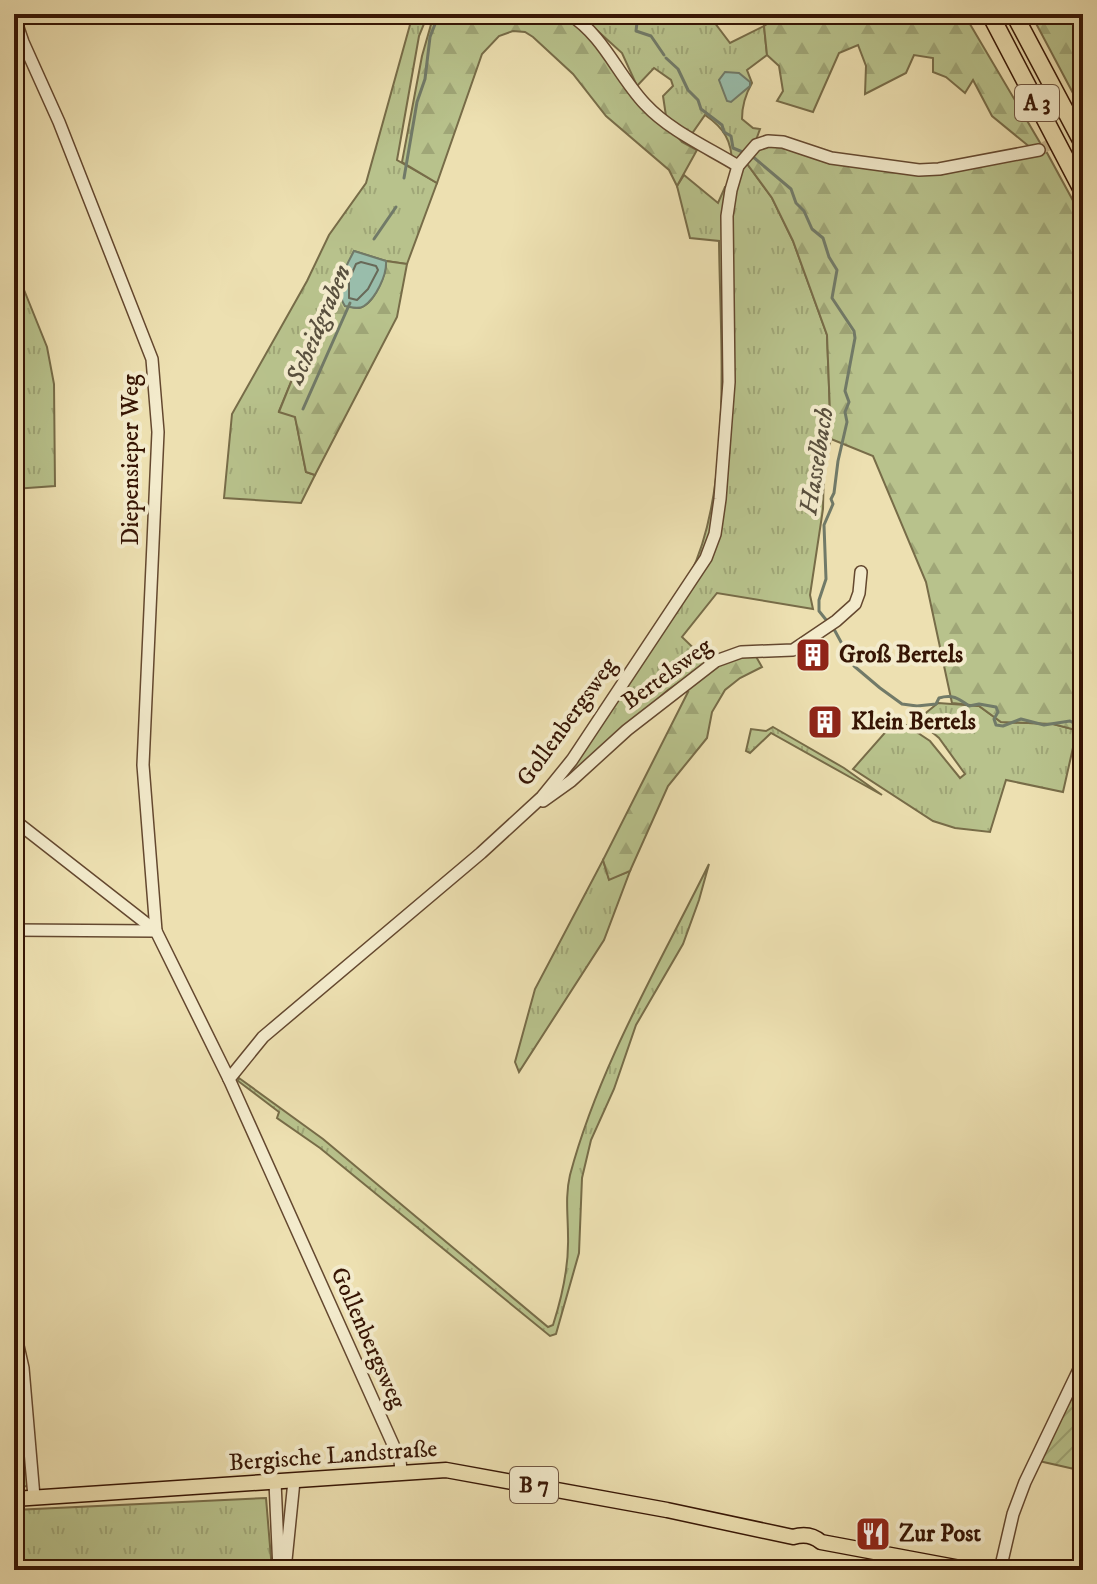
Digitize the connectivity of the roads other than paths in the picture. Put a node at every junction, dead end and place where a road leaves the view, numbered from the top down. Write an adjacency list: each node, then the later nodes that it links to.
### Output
1 (569, 14): 7 (street)
2 (990, 14): 8 (highway, A 3)
3 (1014, 14): 5 (highway, A 3)
4 (14, 16): 13 (street, Diepensieper Weg)
5 (1083, 144)
6 (1039, 150): 7 (street, Gollenbergsweg)
7 (741, 163): 10 (street, Gollenbergsweg)
8 (1083, 192)
9 (861, 572): 10 (street, Bertelsweg)
10 (532, 807): 14 (street, Gollenbergsweg)
11 (14, 820): 13 (street)
12 (14, 930): 13 (street)
13 (156, 931): 14 (street)
14 (229, 1079): 17 (street, Gollenbergsweg)
15 (14, 1328): 20 (street)
16 (1083, 1361): 25 (street)
17 (401, 1472): 18 (main road, Bergische Landstraße / B 7); 24 (main road, Bergische Landstraße / B 7)
18 (294, 1481): 19 (main road, Bergische Landstraße / B 7); 23 (street)
19 (275, 1482): 20 (main road, Bergische Landstraße / B 7); 22 (street)
20 (34, 1497): 21 (main road, Bergische Landstraße / B 7)
21 (14, 1499)
22 (279, 1570)
23 (285, 1570)
24 (971, 1570)
25 (1000, 1570)

